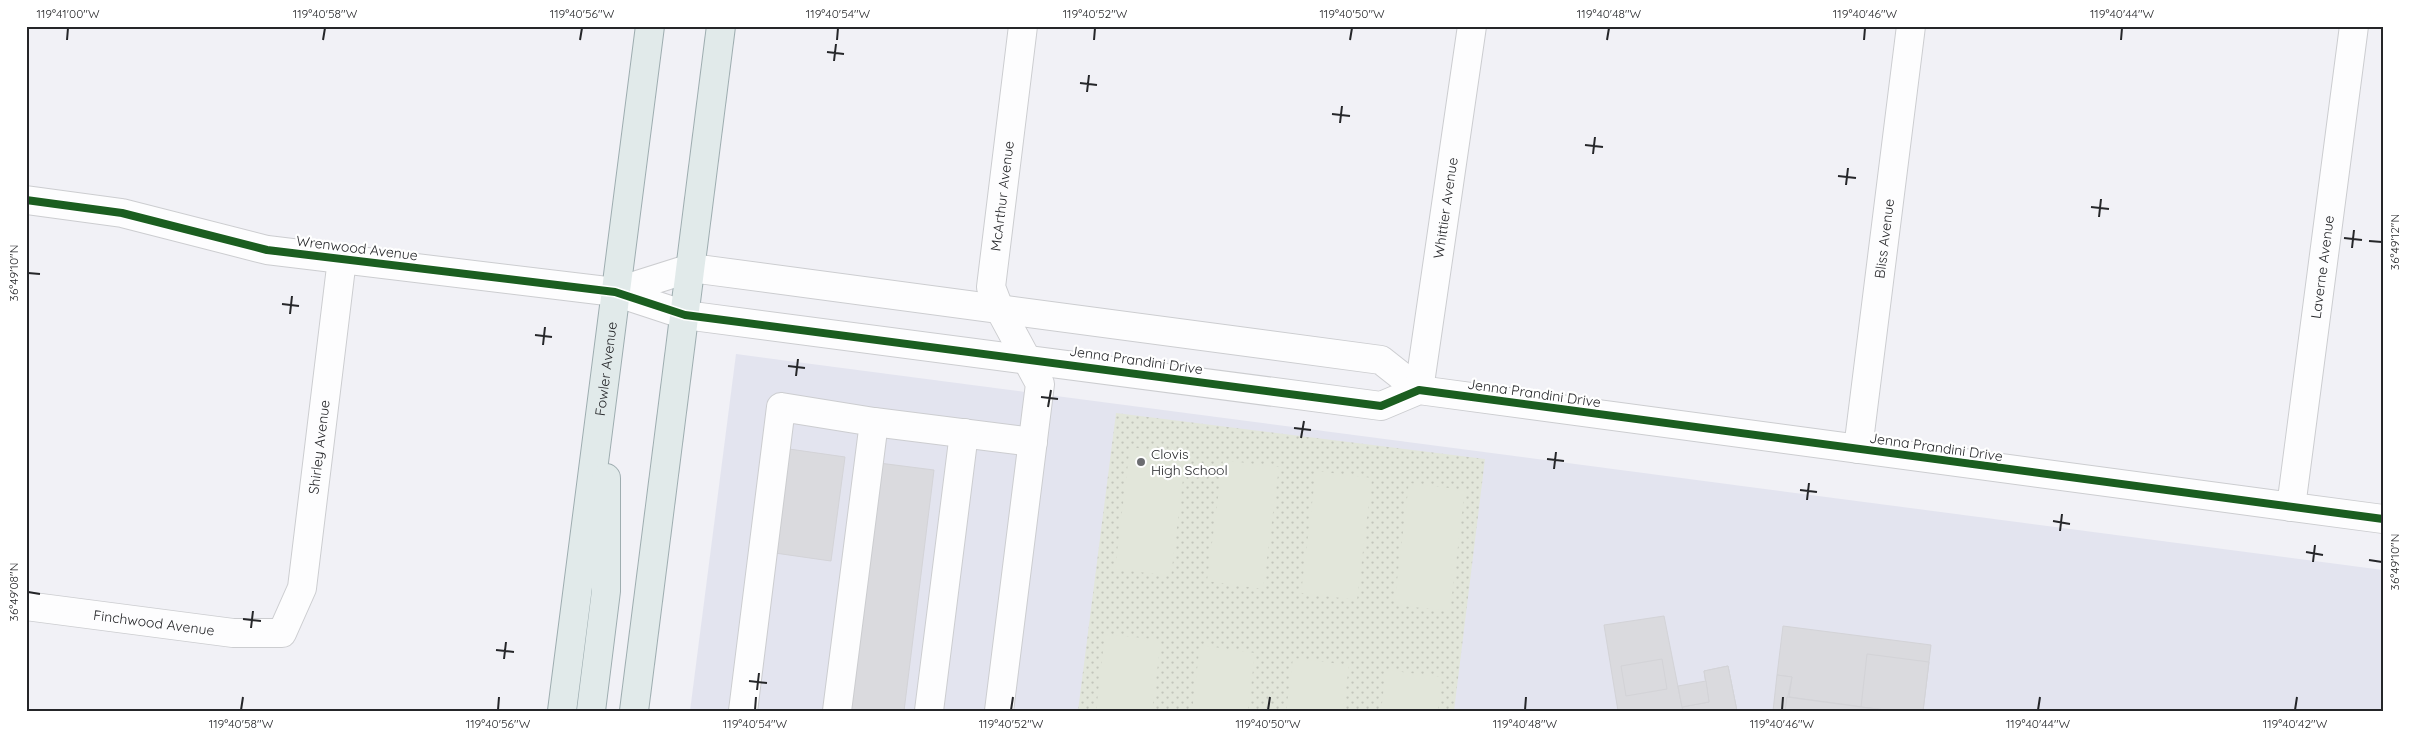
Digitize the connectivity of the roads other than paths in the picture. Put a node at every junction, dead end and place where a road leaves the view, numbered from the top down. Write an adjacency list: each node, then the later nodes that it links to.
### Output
1 (650, 26): 10 (main road, Fowler Avenue)
2 (721, 26): 9 (main road)
3 (1023, 26): 11 (street, McArthur Avenue)
4 (1472, 26): 15 (street, Whittier Avenue)
5 (1911, 26): 19 (street, Bliss Avenue)
6 (2354, 26): 20 (street, Laverne Avenue)
7 (26, 200): 8 (street, Wrenwood Avenue)
8 (342, 259): 10 (street, Wrenwood Avenue); 23 (street, Shirley Avenue)
9 (691, 268): 10 (street, Jenna Prandini Drive); 11 (street, Jenna Prandini Drive); 12 (main road)
10 (615, 292): 12 (street, Wrenwood Avenue); 14 (main road, Fowler Avenue)
11 (999, 308): 13 (street, McArthur Avenue); 15 (street, Jenna Prandini Drive)
12 (685, 315): 13 (street, Jenna Prandini Drive); 26 (main road)
13 (1025, 358): 15 (street, Jenna Prandini Drive); 18 (street, McArthur Avenue)
14 (606, 364): 24 (main road, Fowler Avenue); 25 (main road)
15 (1419, 390): 19 (street, Jenna Prandini Drive)
16 (874, 422): 17 (street); 27 (street); 28 (street)
17 (964, 433): 18 (street); 29 (street)
18 (1033, 442): 30 (street, McArthur Avenue)
19 (1858, 449): 20 (street, Jenna Prandini Drive)
20 (2291, 507): 21 (street, Jenna Prandini Drive)
21 (2383, 520)
22 (26, 606): 23 (street, Finchwood Avenue)
23 (282, 632)
24 (562, 711)
25 (592, 711)
26 (634, 711)
27 (743, 711)
28 (837, 711)
29 (929, 711)
30 (999, 711)

